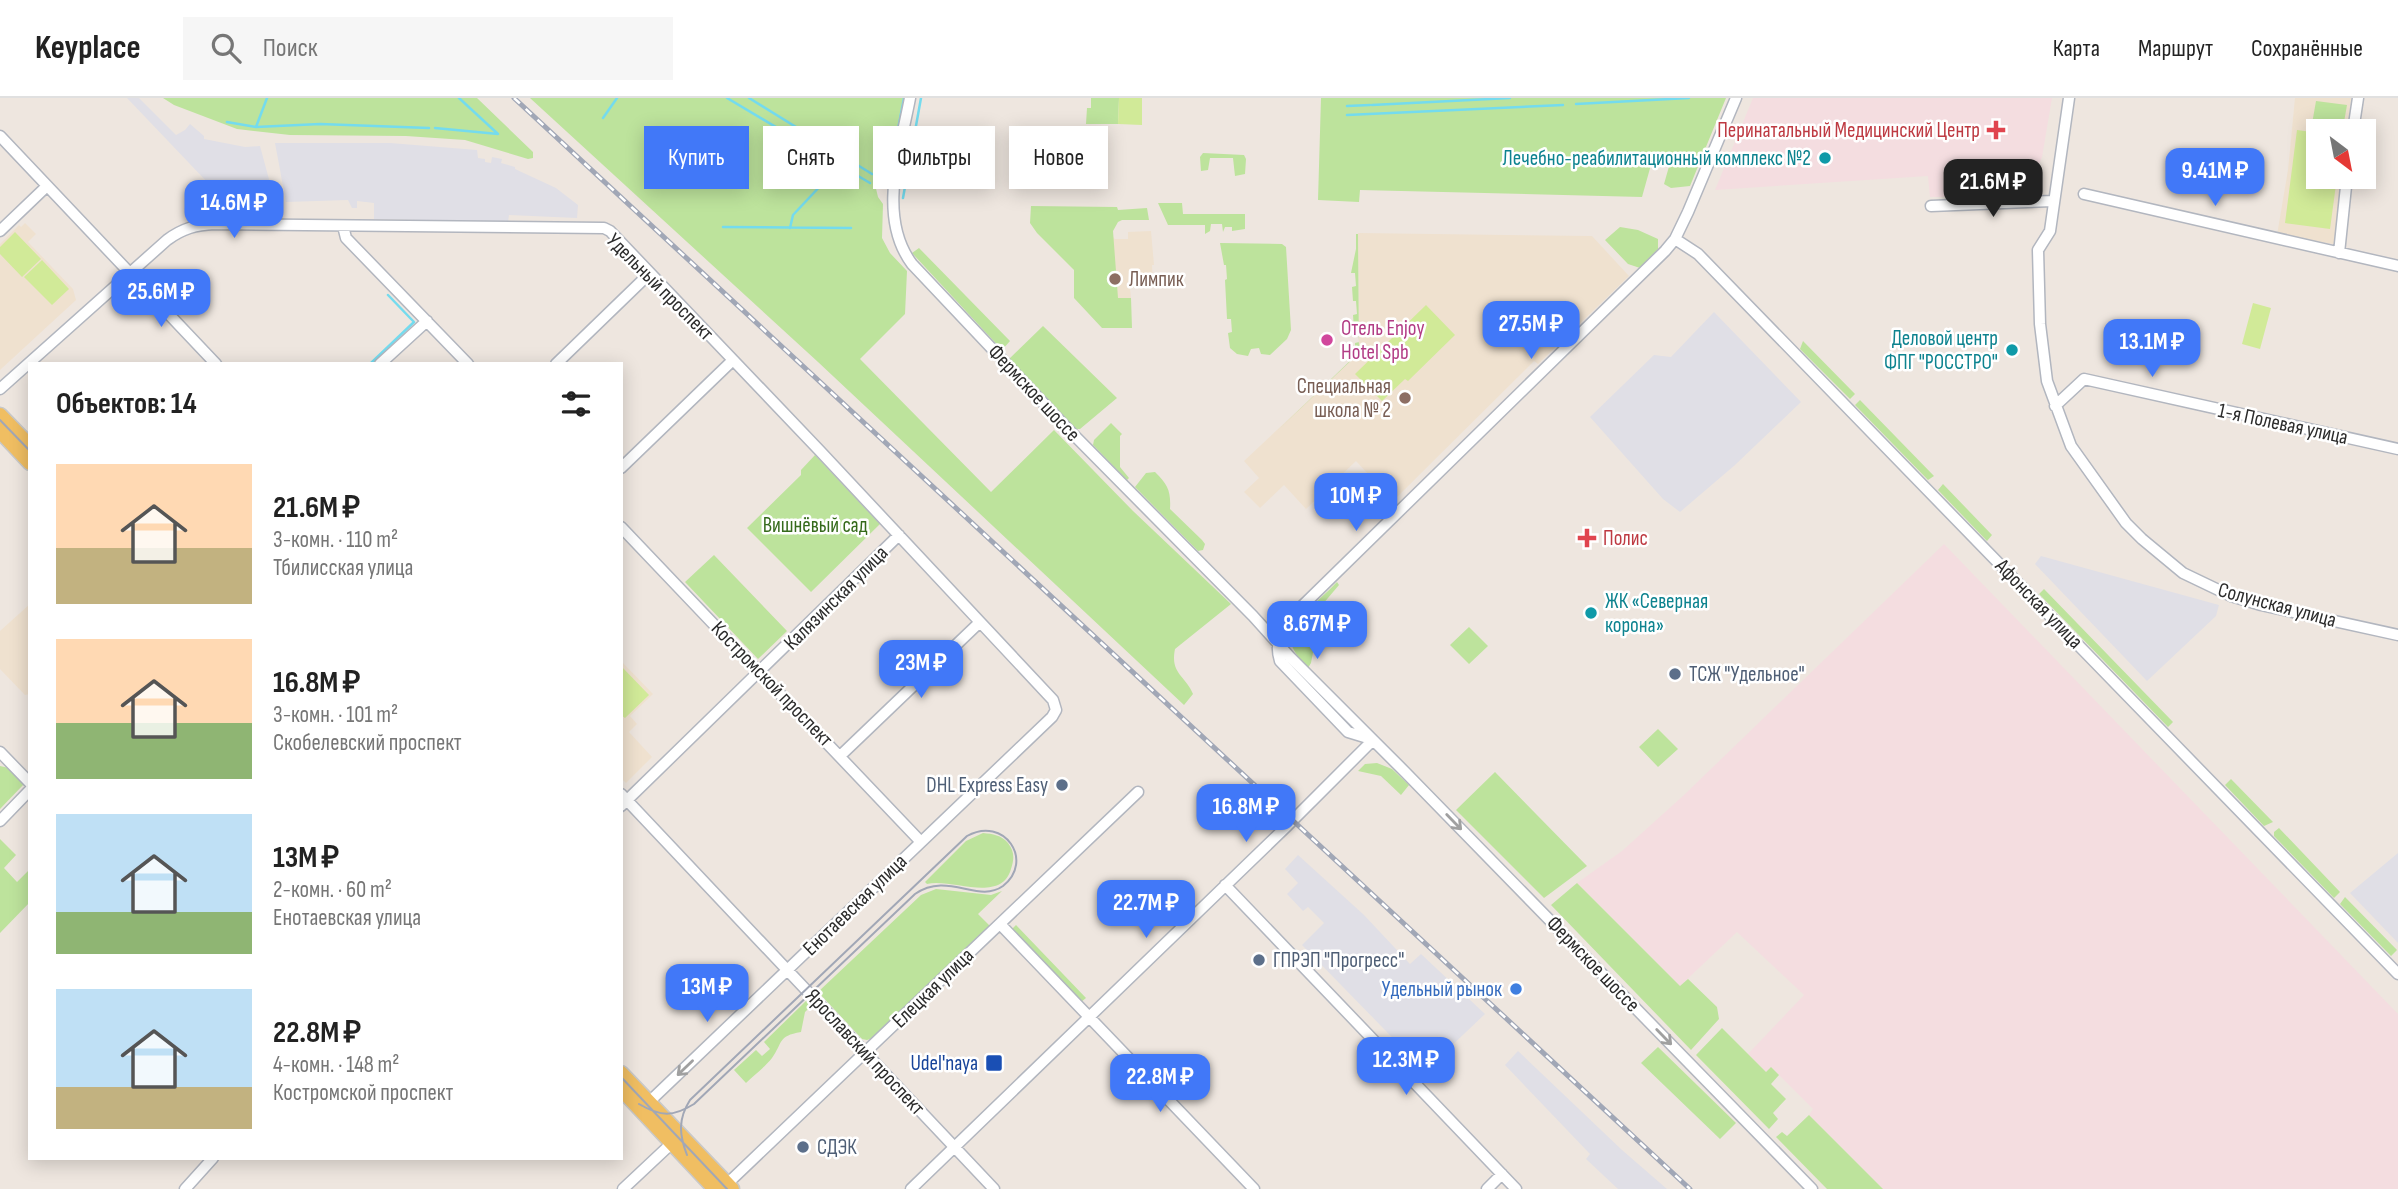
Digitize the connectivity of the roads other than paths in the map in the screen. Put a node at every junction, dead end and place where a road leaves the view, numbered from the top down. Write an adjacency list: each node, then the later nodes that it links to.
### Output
1 (909, 98): 39 (street, Фермское шоссе)
2 (1736, 98): 14 (street)
3 (2069, 98): 10 (street, Солунская улица)
4 (2358, 98): 5 (street)
5 (2355, 119)
6 (0, 135): 7 (street)
7 (47, 186): 13 (street); 17 (street)
8 (2346, 189): 15 (street)
9 (2084, 194): 15 (street)
10 (2053, 201): 11 (street); 28 (street, Солунская улица)
11 (1931, 206)
12 (343, 226): 17 (street, Удельный проспект); 18 (street, Удельный проспект); 19 (street)
13 (0, 231)
14 (1675, 239): 39 (street); 56 (street, Афонская улица)
15 (2339, 253): 16 (street)
16 (2398, 266)
17 (129, 272): 21 (street, Удельный проспект); 22 (street)
18 (649, 274): 20 (street, Удельный проспект); 25 (street)
19 (427, 321): 23 (street); 24 (street)
20 (733, 360): 34 (street); 36 (street, Удельный проспект)
21 (29, 362)
22 (214, 362)
23 (382, 362)
24 (466, 362)
25 (558, 362)
26 (28, 363): 27 (street, Удельный проспект)
27 (0, 388)
28 (2054, 405): 32 (street, 1-я Полевая улица); 38 (street, Солунская улица)
29 (0, 415): 31 (main road)
30 (0, 431): 33 (main road)
31 (28, 444)
32 (2398, 449)
33 (28, 461)
34 (623, 466)
35 (623, 529): 40 (street, Костромской проспект)
36 (899, 535): 37 (street, Удельный проспект); 40 (street, Калязинская улица)
37 (981, 622): 41 (street, Удельный проспект); 45 (street)
38 (2398, 635)
39 (1278, 642): 42 (street, Фермское шоссе); 43 (street, Фермское шоссе)
40 (760, 672): 45 (street, Костромской проспект); 50 (street, Калязинская улица)
41 (1056, 706): 52 (street, Енотаевская улица)
42 (1348, 732): 43 (street, Фермское шоссе); 46 (street)
43 (1373, 740): 46 (street); 74 (street, Фермское шоссе, one-way to 74)
44 (0, 752): 47 (street)
45 (840, 756): 52 (street, Костромской проспект)
46 (1351, 761): 53 (street)
47 (28, 781)
48 (28, 792): 51 (street)
49 (1138, 792): 54 (street, Елецкая улица)
50 (623, 800): 55 (street, Ярославский проспект)
51 (0, 821)
52 (921, 842): 55 (street, Енотаевская улица)
53 (1226, 885): 57 (street); 65 (street)
54 (1000, 924): 57 (street); 58 (street, Елецкая улица)
55 (787, 970): 58 (street, Ярославский проспект); 61 (street, Енотаевская улица, one-way to 61)
56 (2398, 974)
57 (1088, 1017): 63 (street); 71 (street)
58 (865, 1052): 63 (street, Ярославский проспект); 66 (street, Елецкая улица)
59 (623, 1075): 61 (main road)
60 (623, 1090): 62 (main road)
61 (649, 1102): 66 (main road)
62 (672, 1143): 66 (main road); 68 (street)
63 (954, 1147): 69 (street); 70 (street, Ярославский проспект)
64 (211, 1160): 67 (street)
65 (1502, 1174): 72 (street); 73 (street)
66 (725, 1187)
67 (185, 1189)
68 (623, 1189)
69 (911, 1189)
70 (994, 1189)
71 (1254, 1189)
72 (1487, 1189)
73 (1516, 1189)
74 (1812, 1189)

